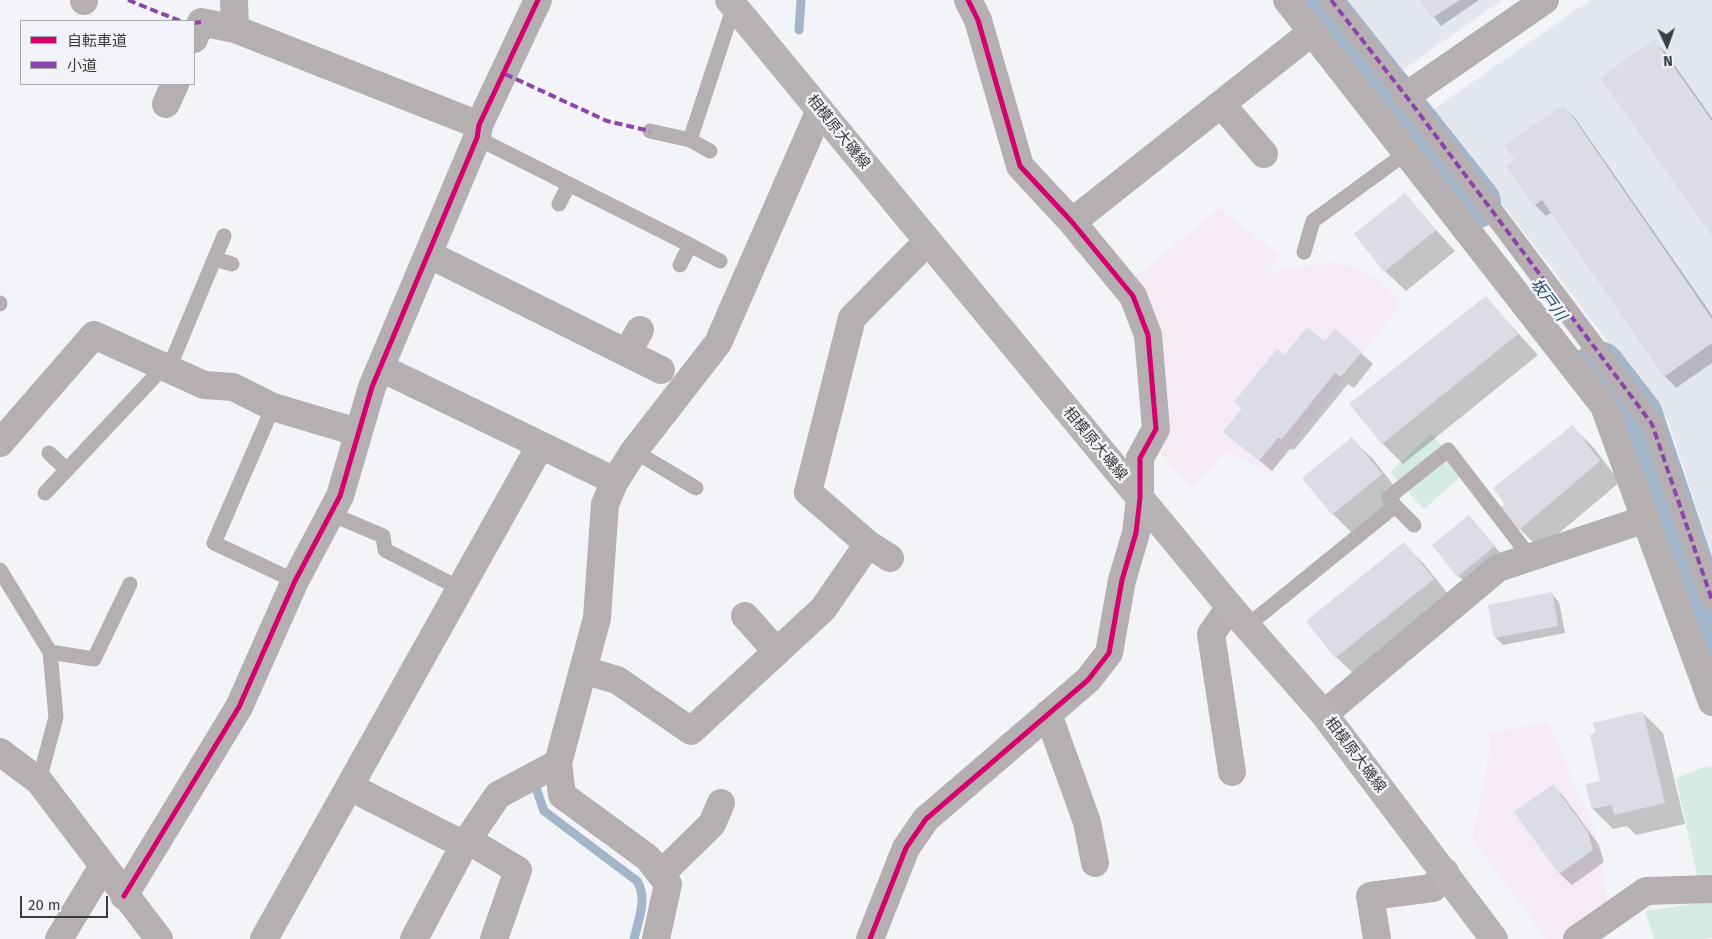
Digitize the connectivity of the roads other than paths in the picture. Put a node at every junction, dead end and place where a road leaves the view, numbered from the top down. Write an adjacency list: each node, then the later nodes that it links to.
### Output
1 (234, 0): 8 (street)
2 (538, 0): 15 (street)
3 (968, 0): 22 (street)
4 (1287, 0): 9 (street)
5 (1331, 0): 11 (street)
6 (1545, 0): 11 (street)
7 (732, 3): 13 (main road, 相模原大磯線); 16 (lane)
8 (235, 29): 10 (street); 15 (street)
9 (1312, 32): 12 (street); 18 (street)
10 (195, 37)
11 (1406, 96): 55 (street)
12 (1221, 104): 19 (street); 22 (street)
13 (820, 110): 24 (main road, 相模原大磯線); 39 (street)
14 (650, 131): 16 (lane)
15 (478, 132): 20 (lane); 27 (street)
16 (690, 140): 17 (lane)
17 (710, 151)
18 (1406, 152): 26 (lane); 48 (street)
19 (1264, 154)
20 (569, 184): 21 (lane); 25 (lane)
21 (559, 204)
22 (1072, 222): 45 (street)
23 (224, 236): 28 (lane)
24 (927, 242): 45 (main road, 相模原大磯線); 59 (street)
25 (690, 246): 29 (lane); 31 (lane)
26 (1304, 252)
27 (428, 254): 33 (street); 34 (street)
28 (215, 259): 30 (lane); 32 (lane)
29 (720, 261)
30 (232, 264)
31 (680, 265)
32 (164, 365): 35 (street); 37 (street); 41 (lane)
33 (381, 368): 36 (street); 38 (street)
34 (661, 370)
35 (273, 407): 36 (street); 52 (lane)
36 (357, 432): 47 (street)
37 (0, 443)
38 (540, 446): 42 (street); 54 (street)
39 (634, 451): 42 (street); 43 (lane)
40 (49, 452): 41 (lane)
41 (67, 470): 44 (lane)
42 (614, 481): 60 (street)
43 (696, 488)
44 (45, 492)
45 (1140, 498): 57 (main road, 相模原大磯線); 62 (street)
46 (1395, 506): 49 (lane); 50 (lane); 57 (lane)
47 (331, 514): 52 (street); 54 (lane)
48 (1646, 519): 50 (street); 61 (street)
49 (1414, 525)
50 (1530, 557): 63 (street)
51 (0, 570): 58 (lane)
52 (295, 581): 76 (street)
53 (130, 584): 58 (lane)
54 (461, 589): 68 (street)
55 (1712, 600)
56 (745, 616): 59 (street)
57 (1238, 617): 63 (main road, 相模原大磯線); 66 (street)
58 (50, 652): 67 (lane)
59 (777, 652): 60 (street)
60 (583, 670): 65 (street)
61 (1712, 702)
62 (1048, 714): 71 (street); 83 (street)
63 (1324, 714): 73 (main road, 相模原大磯線)
64 (0, 752): 67 (street)
65 (558, 763): 70 (street); 74 (street)
66 (1232, 772)
67 (39, 781): 72 (street)
68 (350, 787): 70 (street); 79 (street)
69 (721, 803): 74 (street)
70 (466, 843): 80 (street); 81 (street)
71 (1095, 863)
72 (103, 866): 76 (street); 77 (street)
73 (1445, 872): 84 (street); 85 (main road, 相模原大磯線)
74 (661, 874): 82 (street)
75 (1712, 889): 86 (street)
76 (124, 896): 78 (street)
77 (59, 939)
78 (159, 939)
79 (264, 939)
80 (414, 939)
81 (494, 939)
82 (656, 939)
83 (870, 939)
84 (1377, 939)
85 (1494, 939)
86 (1577, 939)

